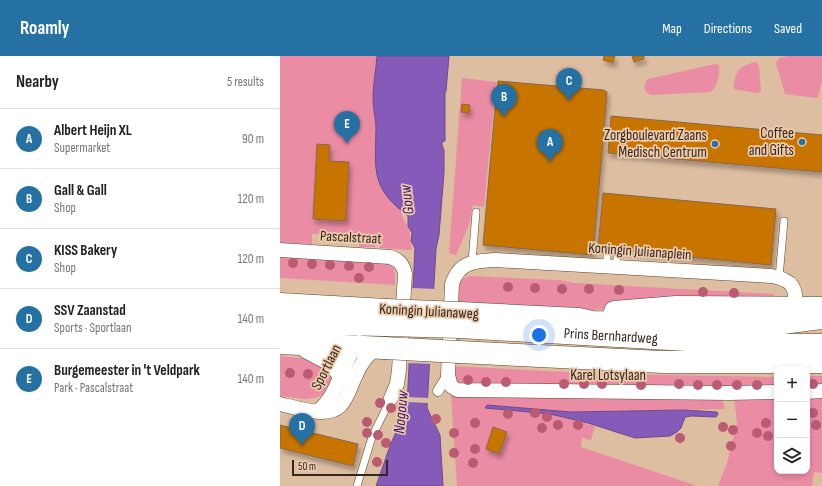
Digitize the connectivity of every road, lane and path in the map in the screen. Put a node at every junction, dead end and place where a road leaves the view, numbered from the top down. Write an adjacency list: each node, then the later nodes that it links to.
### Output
1 (476, 212): 6 (lane)
2 (784, 221): 8 (lane)
3 (280, 250): 27 (street, Pascalstraat)
4 (608, 250): 7 (lane)
5 (618, 250): 7 (lane)
6 (467, 265): 7 (street, Koningin Julianaplein); 22 (street)
7 (611, 267): 8 (street, Koningin Julianaplein)
8 (779, 278): 11 (street)
9 (280, 303): 12 (main road, Koningin Julianaweg)
10 (822, 307): 11 (main road, Koningin Julianaweg)
11 (796, 315): 13 (main road, Koningin Julianaweg); 14 (main road, Koningin Julianaweg)
12 (386, 317): 14 (main road, Prins Bernhardweg, bridge); 15 (main road, Prins Bernhardweg); 18 (street, Sportlaan)
13 (822, 319)
14 (460, 320): 17 (main road, Prins Bernhardweg)
15 (280, 323)
16 (290, 343): 18 (main road, Prins Bernhardweg); 21 (main road)
17 (822, 345)
18 (355, 348): 19 (main road, Prins Bernhardweg); 21 (street, Sportlaan)
19 (380, 348): 20 (main road, Prins Bernhardweg, bridge); 29 (street, Sportlaan)
20 (822, 362)
21 (342, 372): 29 (street, Sportlaan)
22 (448, 376): 23 (street); 24 (street, Karel Lotsylaan)
23 (438, 391)
24 (774, 392)
25 (810, 392): 26 (street)
26 (822, 392)
27 (391, 398): 30 (lane)
28 (280, 404): 29 (street, Sportlaan)
29 (318, 411)
30 (357, 486)

